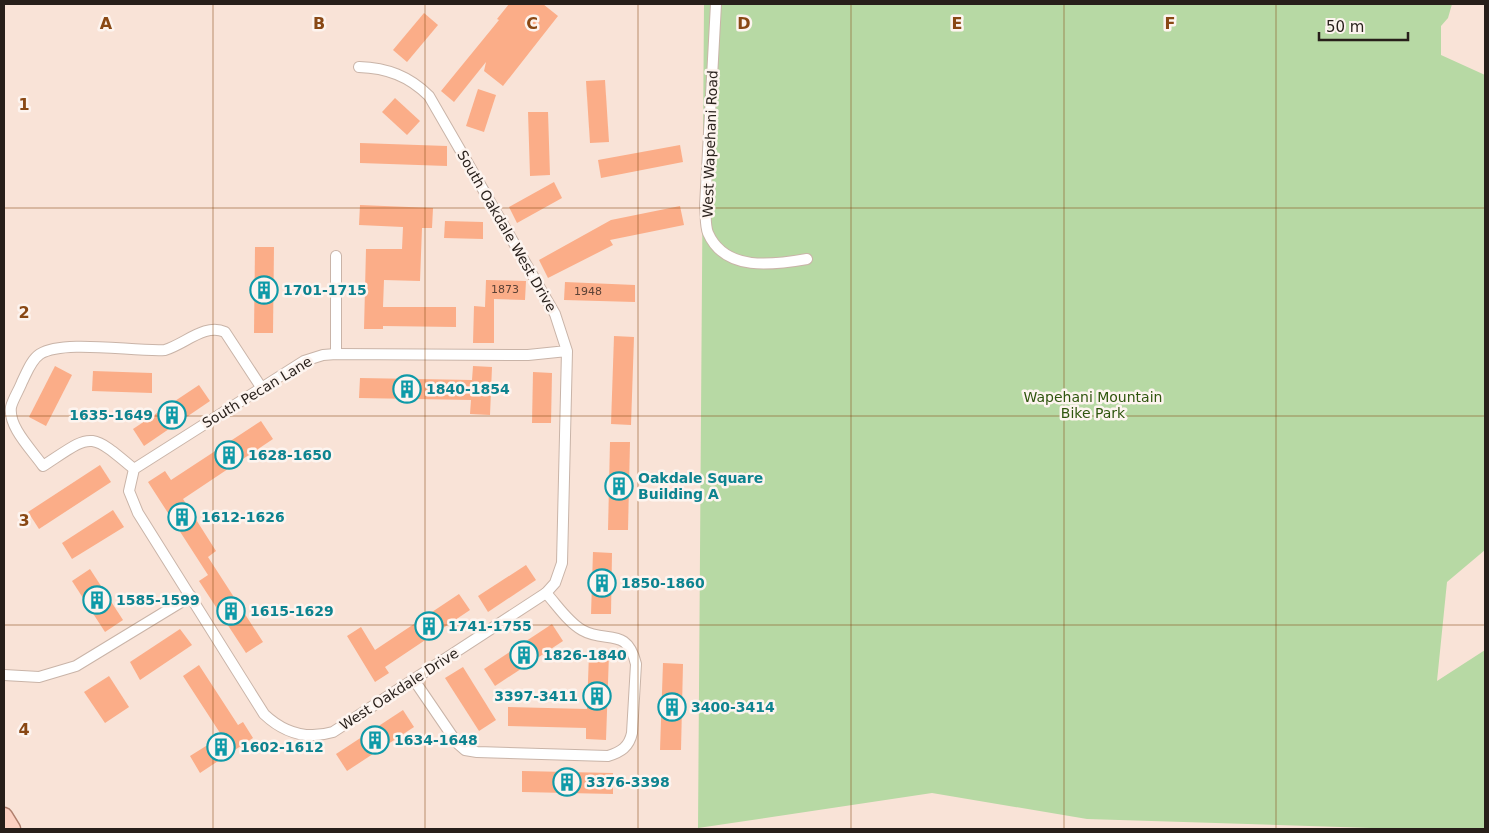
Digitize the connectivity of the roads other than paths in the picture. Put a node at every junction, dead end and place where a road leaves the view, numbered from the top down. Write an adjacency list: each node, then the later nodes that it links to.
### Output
1 (716, 4): 4 (street, West Wapehani Road)
2 (359, 67): 5 (street, South Oakdale West Drive)
3 (336, 256): 6 (street)
4 (807, 259)
5 (567, 351): 6 (street, South Pecan Lane); 9 (street, South Oakdale West Drive)
6 (336, 354): 7 (street, South Pecan Lane)
7 (261, 387): 8 (street, South Pecan Lane); 8 (street)
8 (134, 469): 11 (street)
9 (563, 541): 10 (street, West Oakdale Drive)
10 (546, 593): 13 (street, West Oakdale Drive); 13 (street)
11 (191, 596): 12 (street); 13 (street, West Oakdale Drive)
12 (4, 675)
13 (414, 680)
14 (4, 816): 15 (main road)
15 (12, 829)

